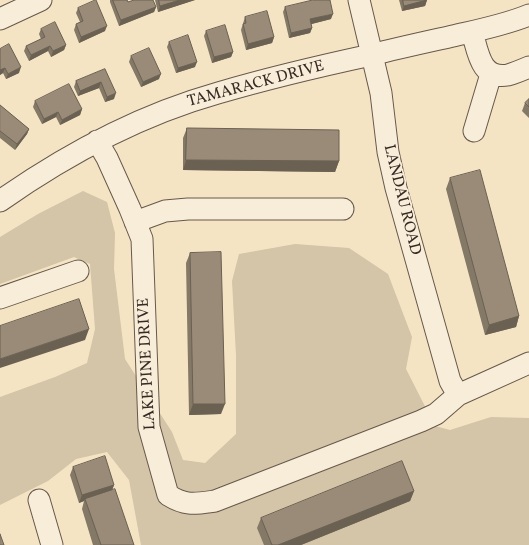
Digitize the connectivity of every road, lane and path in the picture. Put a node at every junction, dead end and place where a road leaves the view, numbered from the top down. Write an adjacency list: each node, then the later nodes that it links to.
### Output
1 (41, 0): 4 (street)
2 (359, 0): 6 (street, LANDAU ROAD)
3 (529, 15): 5 (street, TAMARACK DRIVE)
4 (0, 19)
5 (472, 32): 6 (street, TAMARACK DRIVE); 8 (street)
6 (371, 54): 10 (street, TAMARACK DRIVE); 17 (street, LANDAU ROAD)
7 (529, 67): 8 (street)
8 (491, 74): 9 (street)
9 (474, 131)
10 (97, 141): 11 (street, TAMARACK DRIVE); 13 (street, LAKE PINE DRIVE)
11 (1, 197)
12 (343, 209): 13 (street)
13 (135, 222): 17 (street, LAKE PINE DRIVE)
14 (78, 271): 15 (street)
15 (0, 298)
16 (529, 363): 17 (street)
17 (458, 395)
18 (39, 500): 19 (street)
19 (52, 545)

